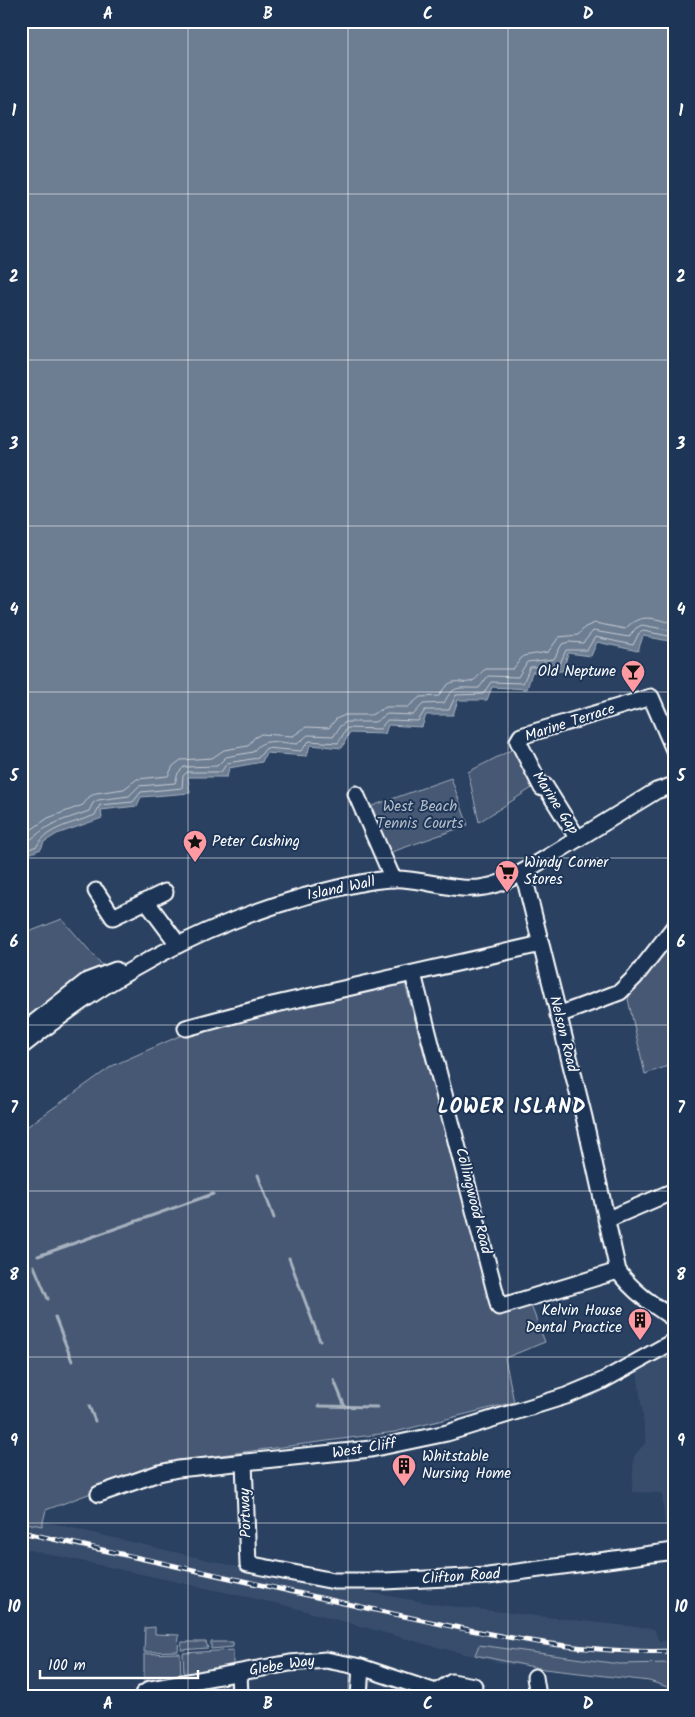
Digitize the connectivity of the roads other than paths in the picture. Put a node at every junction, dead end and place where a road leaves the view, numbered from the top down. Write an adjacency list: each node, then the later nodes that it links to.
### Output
1 (672, 740): 2 (street, Marine Terrace)
2 (518, 741): 5 (street, Marine Gap)
3 (674, 785): 5 (street, Island Wall)
4 (356, 794): 7 (street)
5 (578, 839): 6 (street, Island Wall)
6 (523, 872): 7 (street, Island Wall); 13 (street, Nelson Road)
7 (393, 879): 12 (street, Island Wall)
8 (96, 891): 10 (street)
9 (165, 892): 10 (street)
10 (146, 901): 12 (street)
11 (674, 927): 16 (street)
12 (178, 944): 19 (street, Island Wall)
13 (541, 944): 15 (street); 16 (street, Nelson Road)
14 (116, 970): 18 (street)
15 (413, 974): 17 (street); 22 (street, Collingwood Road)
16 (558, 1015): 21 (street, Nelson Road)
17 (186, 1028)
18 (21, 1033)
19 (21, 1047)
20 (674, 1191): 21 (street)
21 (606, 1220): 22 (street, Nelson Road)
22 (618, 1271): 23 (street, Nelson Road)
23 (674, 1319)
24 (674, 1341): 25 (street, West Cliff)
25 (244, 1462): 26 (street, West Cliff); 28 (street, Portway)
26 (99, 1494)
27 (674, 1551): 28 (street, Clifton Road)
28 (248, 1564)
29 (361, 1667): 30 (street, Glebe Way); 34 (street, Glebe Way); 36 (street)
30 (239, 1674): 33 (street, Glebe Way); 35 (street, Glebe Way)
31 (535, 1677): 37 (street)
32 (474, 1686): 34 (street)
33 (143, 1694)
34 (436, 1694)
35 (240, 1696)
36 (359, 1696)
37 (538, 1696)

